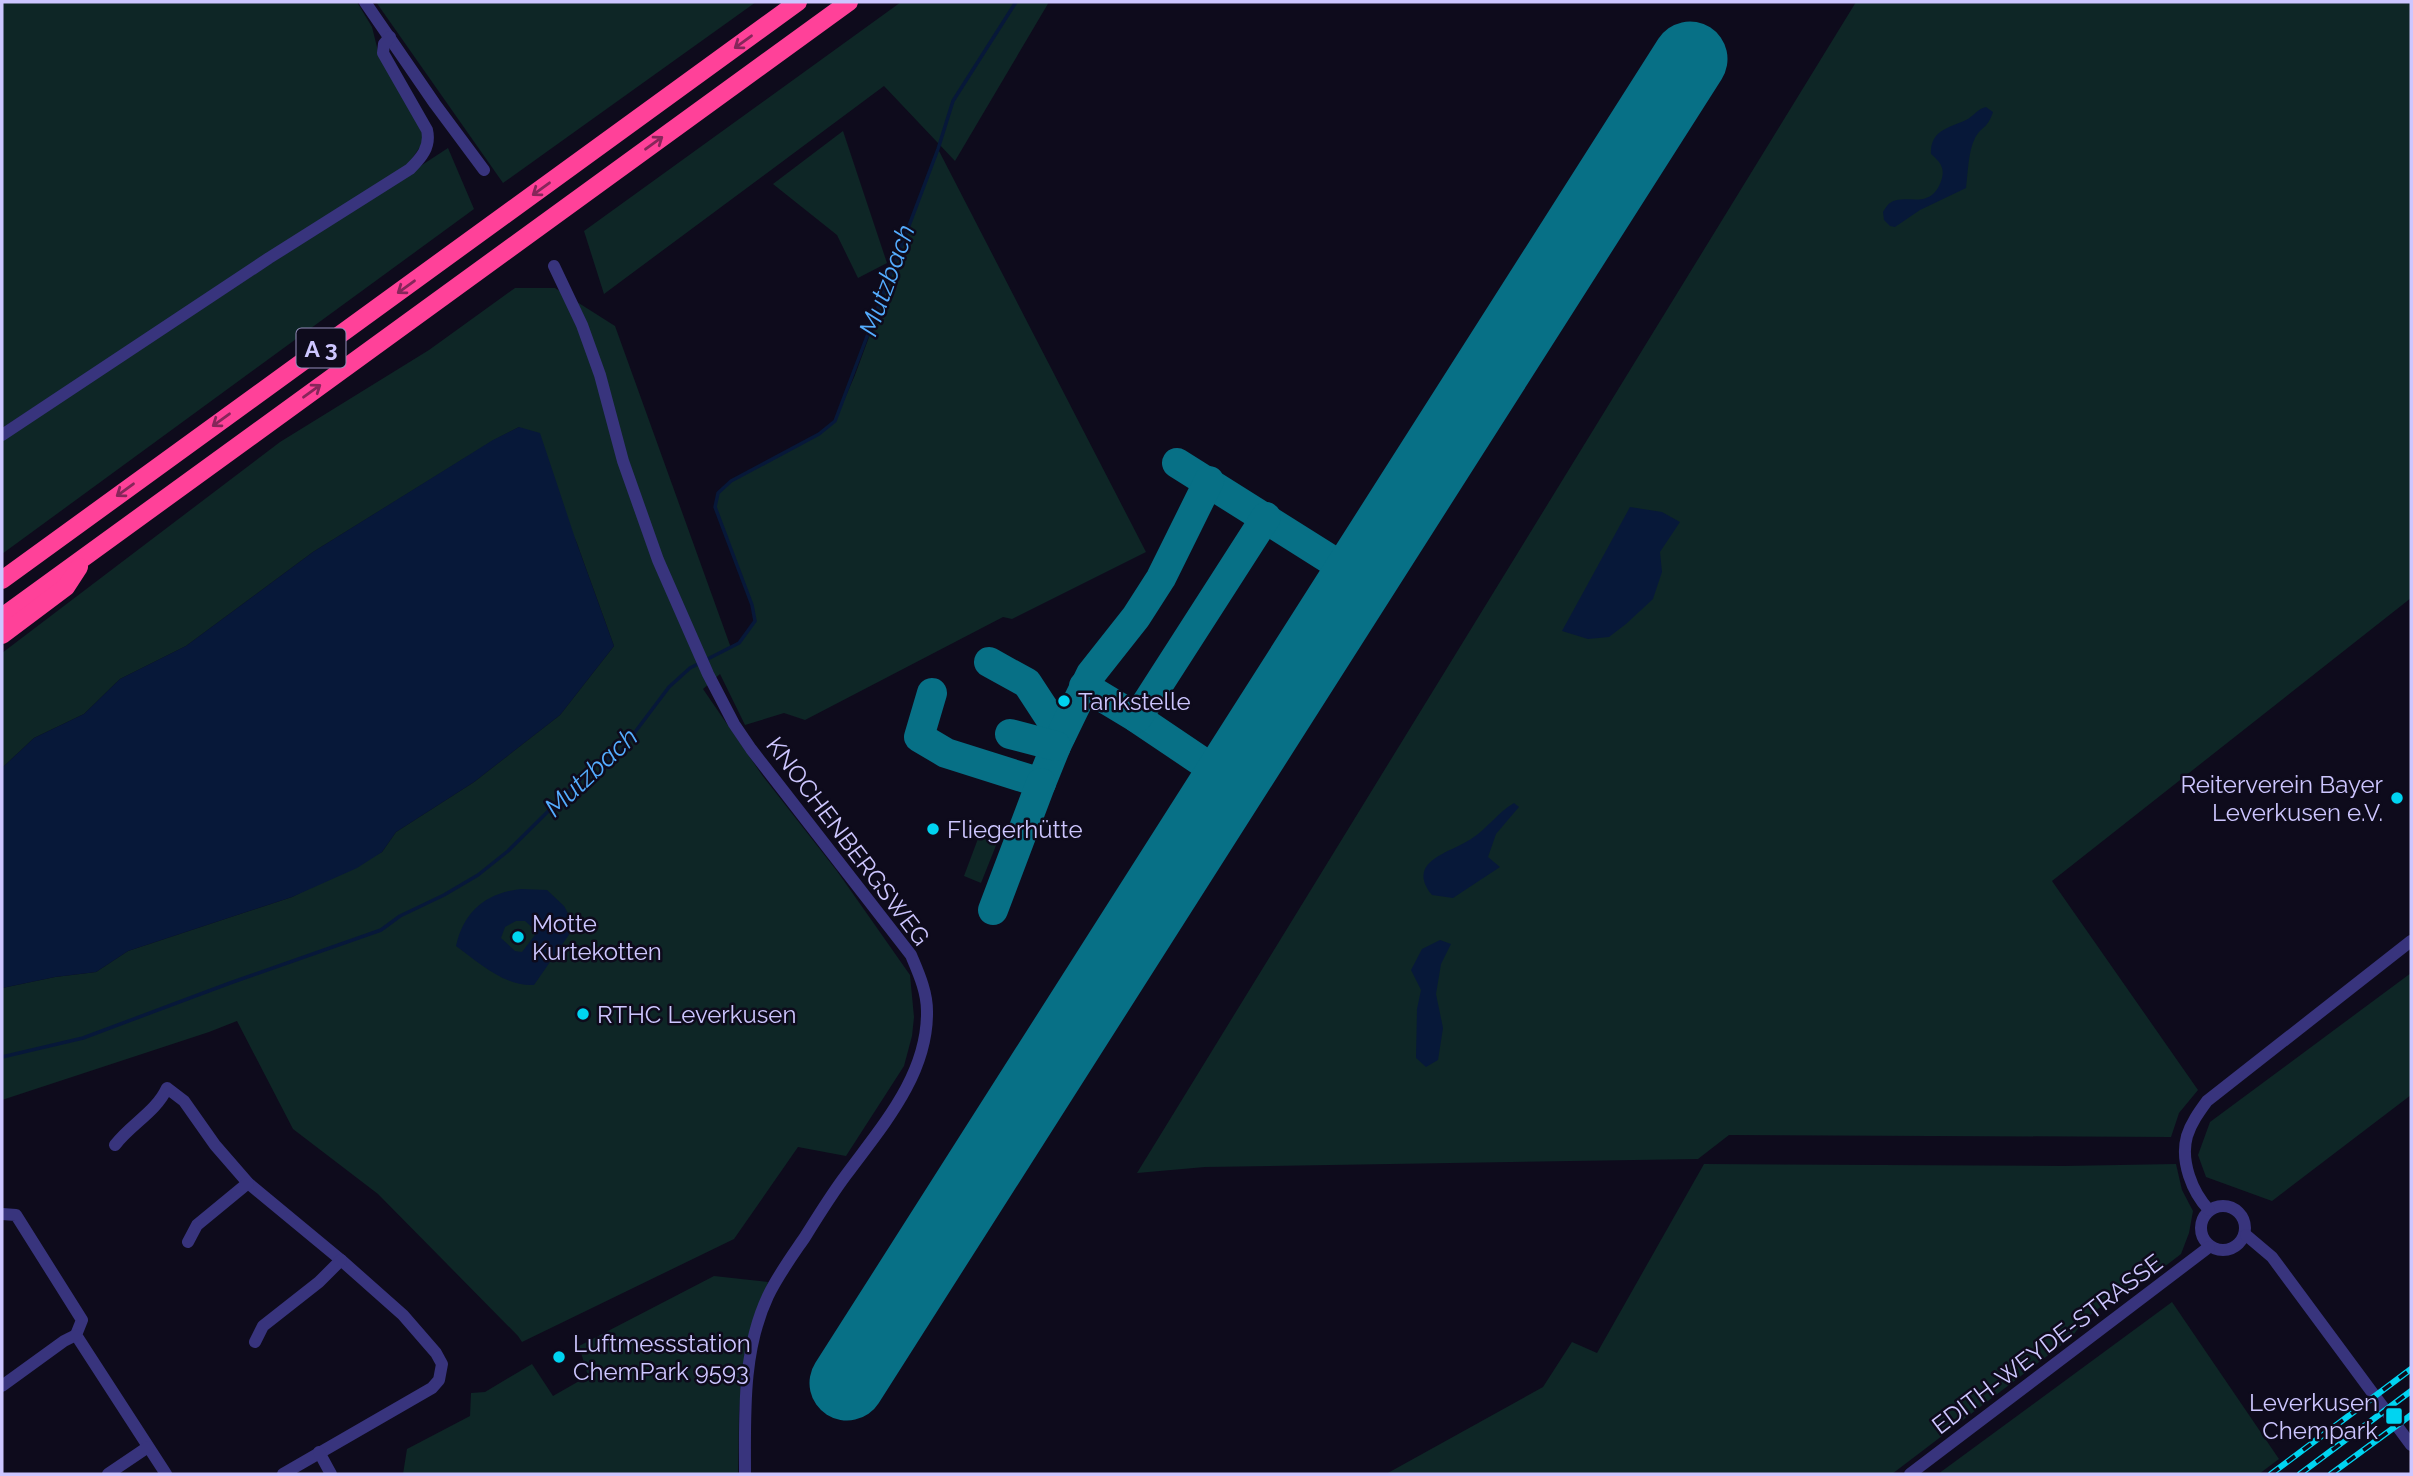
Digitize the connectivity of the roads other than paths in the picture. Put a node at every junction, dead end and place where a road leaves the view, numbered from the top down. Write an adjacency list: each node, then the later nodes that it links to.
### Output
1 (365, 2): 4 (street)
2 (798, 2): 9 (highway, A 3, one-way to 9)
3 (849, 2): 8 (highway, A 3, one-way to 3)
4 (390, 37): 5 (street); 7 (street)
5 (484, 170)
6 (554, 266): 31 (street, KNOCHENBERGSWEG)
7 (2, 435)
8 (85, 558): 10 (highway, A 3); 11 (highway)
9 (2, 580)
10 (2, 617)
11 (2, 635)
12 (2411, 941): 15 (street)
13 (115, 1145): 14 (street)
14 (248, 1183): 18 (street); 20 (street)
15 (2209, 1210): 17 (street); 19 (street)
16 (2, 1214): 21 (street)
17 (2246, 1235): 19 (street); 24 (street)
18 (188, 1242)
19 (2209, 1247): 32 (street, EDITH-WEYDE-STRASSE)
20 (341, 1259): 22 (street); 26 (street)
21 (76, 1335): 23 (street); 25 (street)
22 (255, 1342)
23 (2, 1386)
24 (2411, 1445)
25 (148, 1447): 27 (street); 28 (street)
26 (319, 1452): 29 (street); 30 (street)
27 (108, 1474)
28 (166, 1474)
29 (283, 1474)
30 (331, 1474)
31 (745, 1474)
32 (1910, 1474)

